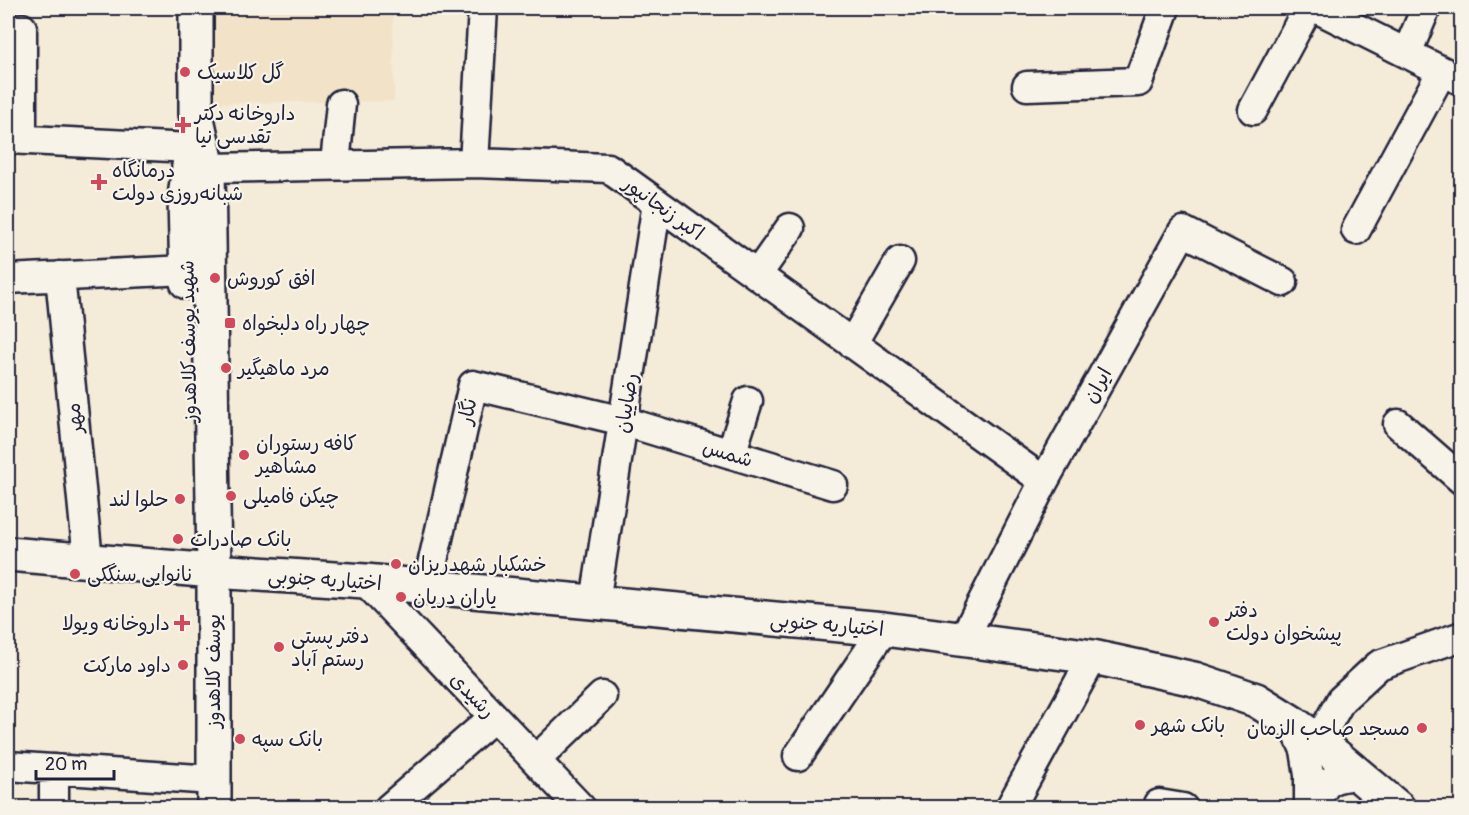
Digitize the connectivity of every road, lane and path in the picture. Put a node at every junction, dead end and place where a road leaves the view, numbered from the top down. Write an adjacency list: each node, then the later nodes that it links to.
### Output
1 (196, 8): 14 (main road, شهید یوسف کلاهدوز)
2 (483, 8): 15 (street)
3 (1165, 8): 10 (street)
4 (1308, 8): 12 (street)
5 (1316, 8): 8 (street)
6 (1426, 8): 8 (street)
7 (22, 28): 13 (street)
8 (1407, 53): 9 (street)
9 (1452, 76): 19 (street)
10 (1027, 86)
11 (341, 104): 16 (street)
12 (1253, 110)
13 (15, 139): 14 (street, اکبر زنجانپور)
14 (200, 158): 16 (street, اکبر زنجانپور); 21 (main road, شهید یوسف کلاهدوز); 36 (main road, شهید یوسف کلاهدوز)
15 (474, 163): 16 (street, اکبر زنجانپور); 17 (street, اکبر زنجانپور)
16 (335, 164)
17 (657, 203): 22 (street, اکبر زنجانپور); 28 (street, رضاییان)
18 (790, 228): 22 (street)
19 (1356, 230)
20 (900, 261): 26 (street)
21 (186, 270): 23 (street); 36 (main road, شهید یوسف کلاهدوز)
22 (757, 275): 26 (street, اکبر زنجانپور)
23 (60, 276): 24 (street); 35 (street, مهر)
24 (8, 279)
25 (1283, 282): 32 (street, ایران)
26 (852, 344): 32 (street, اکبر زنجانپور)
27 (748, 401): 30 (street)
28 (623, 421): 30 (street, شمس); 38 (street, نگار); 39 (street, رضاییان)
29 (1398, 424): 31 (street)
30 (731, 454): 33 (street, شمس)
31 (1461, 480)
32 (1044, 482): 42 (street, ایران)
33 (833, 485)
34 (8, 554): 35 (main road, اختیاریه جنوبی)
35 (88, 560): 36 (main road, اختیاریه جنوبی)
36 (203, 570): 37 (main road, اختیاریه جنوبی); 52 (main road, یوسف کلاهدوز)
37 (365, 581): 38 (main road, اختیاریه جنوبی); 45 (street, رشیدی)
38 (426, 587): 39 (main road, اختیاریه جنوبی)
39 (595, 602): 40 (main road, اختیاریه جنوبی)
40 (884, 629): 42 (main road, اختیاریه جنوبی); 47 (street)
41 (1461, 636): 46 (street)
42 (963, 640): 43 (main road, اختیاریه جنوبی)
43 (1093, 657): 46 (main road, اختیاریه جنوبی); 56 (street)
44 (602, 696): 48 (street)
45 (494, 717): 48 (street, رشیدی); 54 (street)
46 (1305, 732): 51 (main road, اختیاریه جنوبی); 57 (street)
47 (798, 756)
48 (536, 760): 55 (street, رشیدی)
49 (8, 766): 50 (street)
50 (54, 769): 52 (street); 53 (street)
51 (1359, 775): 58 (street); 59 (main road, اختیاریه جنوبی)
52 (206, 794)
53 (54, 807)
54 (389, 807)
55 (582, 807)
56 (1010, 807)
57 (1309, 807)
58 (1315, 807)
59 (1398, 807)

